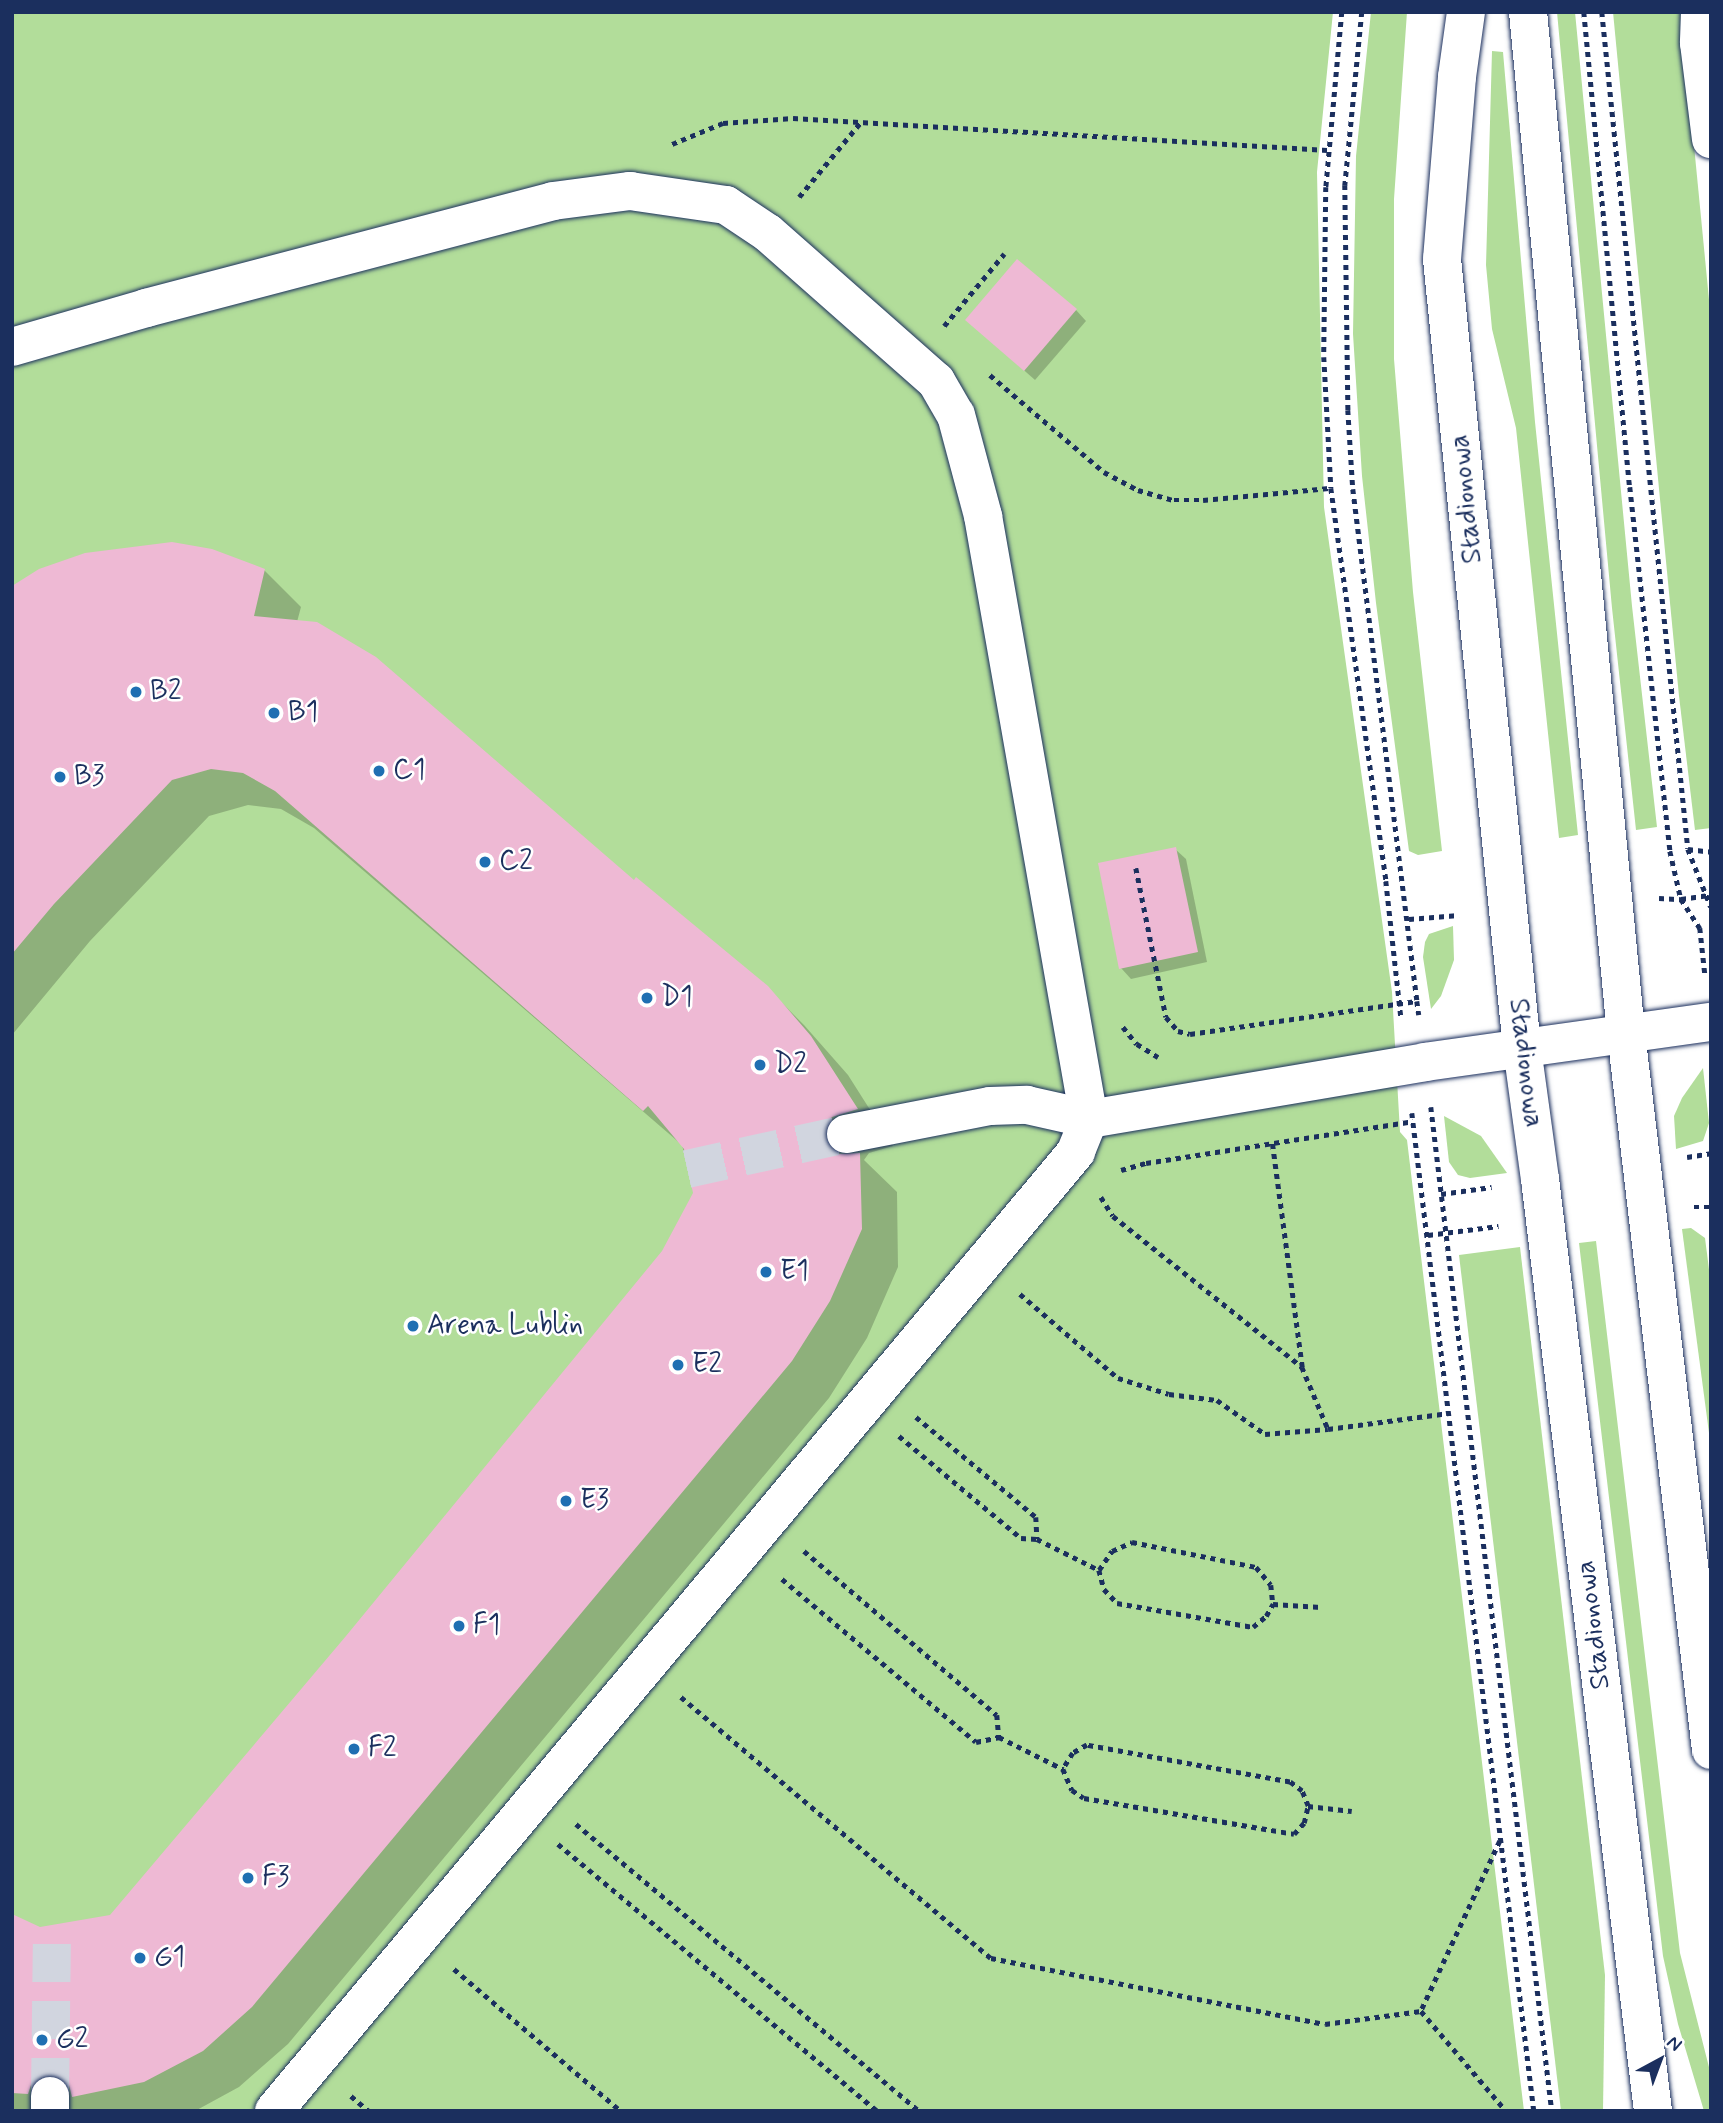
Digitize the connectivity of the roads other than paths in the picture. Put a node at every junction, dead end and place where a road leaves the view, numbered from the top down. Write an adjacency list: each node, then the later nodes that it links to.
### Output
1 (1466, 12): 8 (street, Stadionowa)
2 (1528, 12): 7 (street)
3 (1700, 12): 4 (street)
4 (1711, 139)
5 (12, 347): 9 (street)
6 (1711, 1022): 7 (street)
7 (1626, 1033): 8 (street); 11 (street)
8 (1521, 1048): 9 (street); 13 (street, Stadionowa)
9 (1089, 1119): 10 (street); 12 (street)
10 (846, 1134)
11 (1711, 1750)
12 (274, 2111)
13 (1653, 2111)

